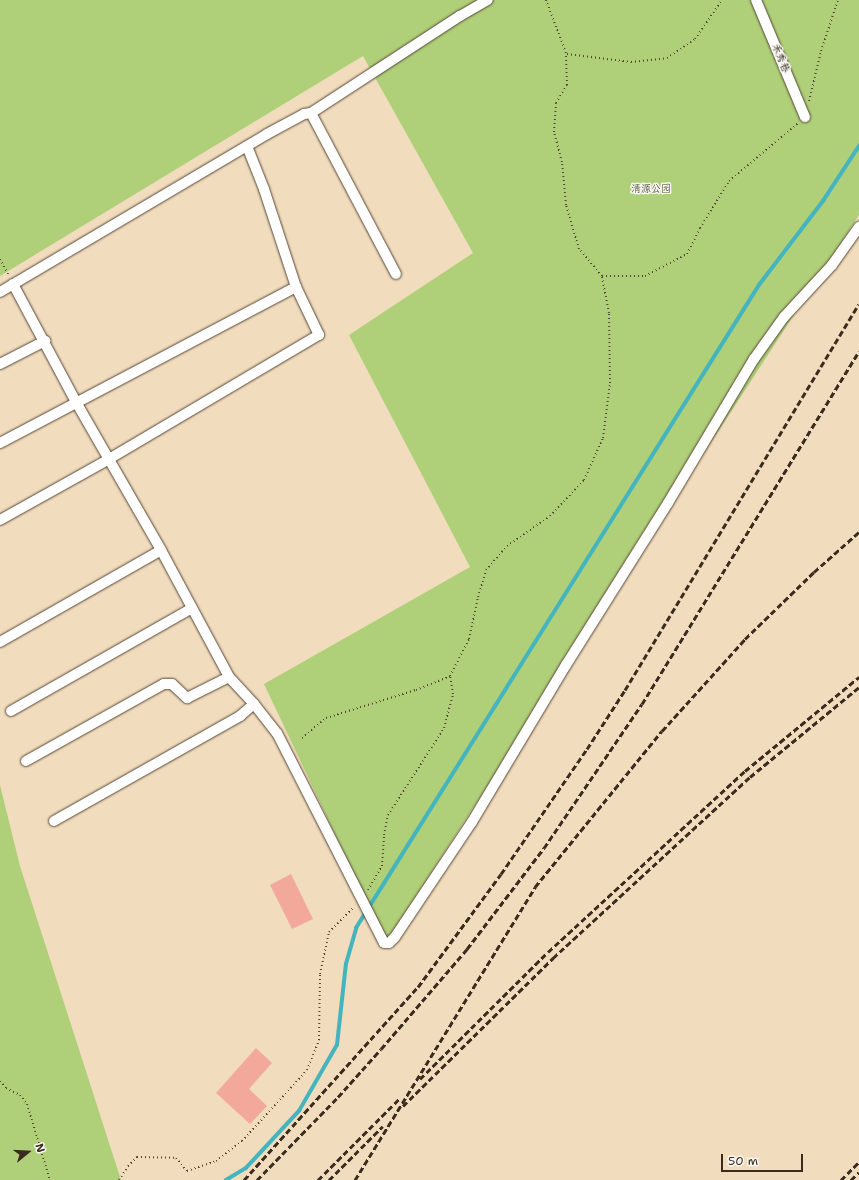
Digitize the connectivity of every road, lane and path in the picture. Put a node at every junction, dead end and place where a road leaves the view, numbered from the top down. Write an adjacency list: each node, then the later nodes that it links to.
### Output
1 (488, 0): 7 (street)
2 (546, 0): 6 (path)
3 (722, 0): 6 (path)
4 (756, 0): 8 (street, 禾秀巷)
5 (838, 0): 8 (path)
6 (566, 53): 13 (path)
7 (311, 113): 9 (street); 12 (street)
8 (806, 117): 13 (path)
9 (247, 146): 14 (street); 15 (street)
10 (859, 227): 33 (street)
11 (0, 259): 14 (path)
12 (396, 274)
13 (602, 276): 26 (path)
14 (13, 284): 16 (street); 17 (street)
15 (296, 287): 19 (street); 21 (street)
16 (0, 292)
17 (45, 341): 18 (street); 19 (street)
18 (0, 364)
19 (76, 402): 20 (street); 21 (street)
20 (0, 443)
21 (109, 459): 22 (street); 23 (street)
22 (0, 520)
23 (161, 550): 24 (street); 25 (street)
24 (192, 608): 27 (street); 29 (street)
25 (0, 642)
26 (450, 676): 30 (path); 33 (path)
27 (229, 677): 28 (street); 31 (street)
28 (254, 704): 32 (street); 33 (street)
29 (11, 710)
30 (302, 738)
31 (26, 761)
32 (54, 821)
33 (363, 901): 36 (path)
34 (0, 1081): 35 (path)
35 (50, 1180)
36 (119, 1180)

